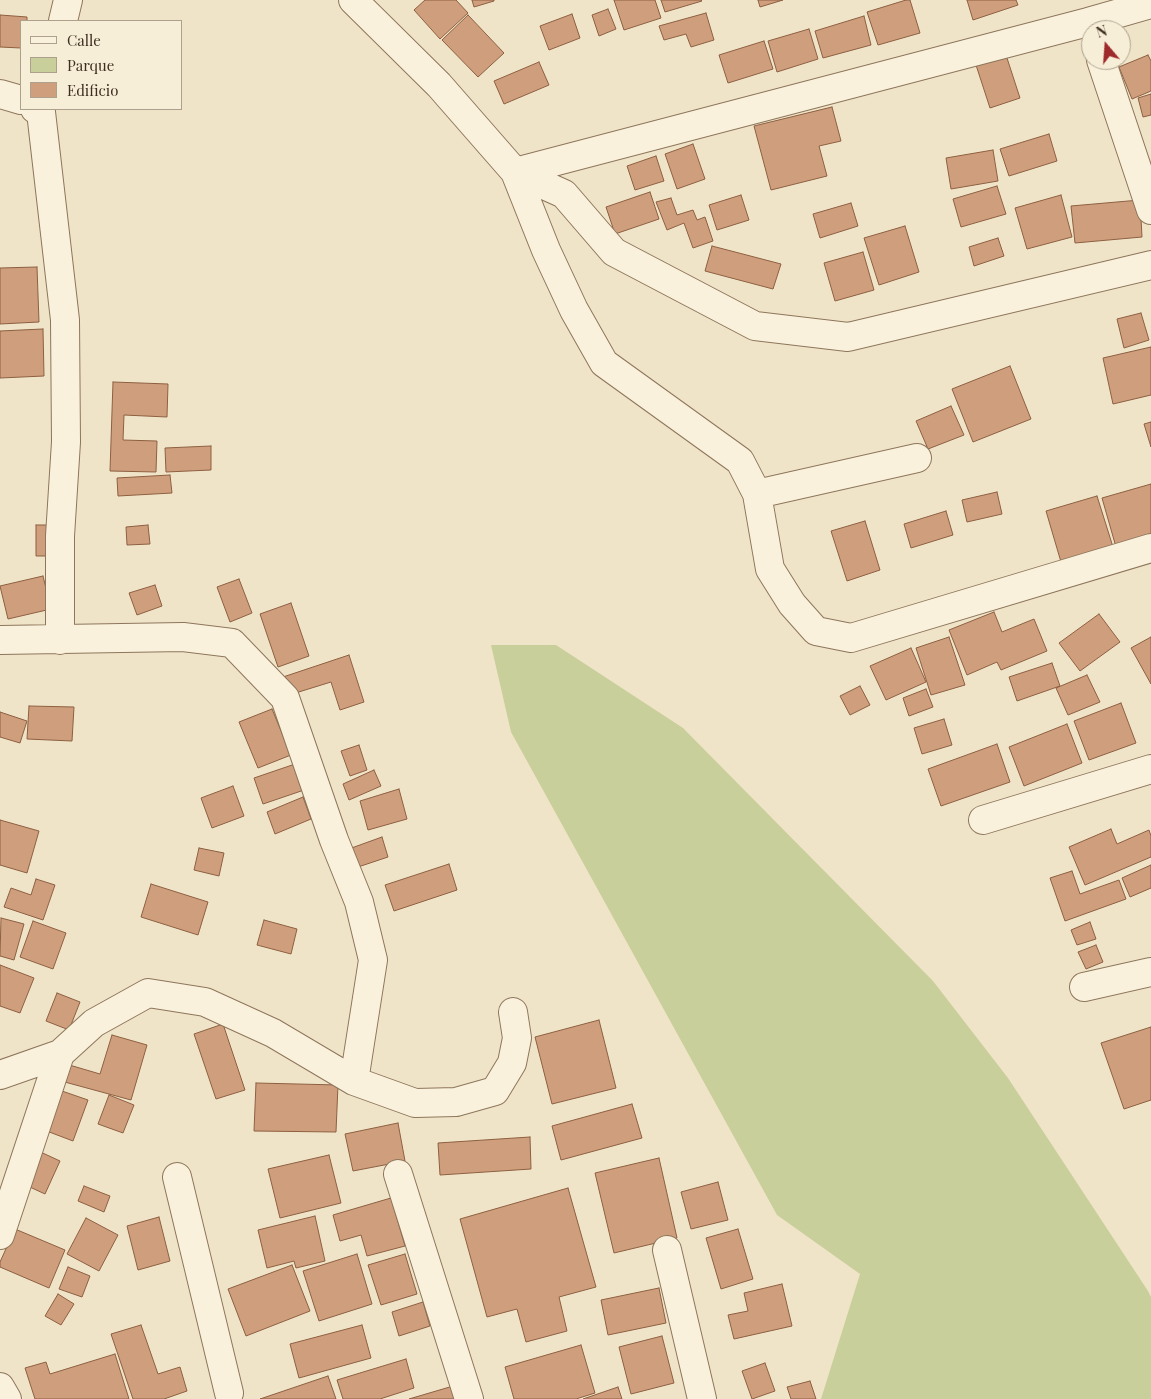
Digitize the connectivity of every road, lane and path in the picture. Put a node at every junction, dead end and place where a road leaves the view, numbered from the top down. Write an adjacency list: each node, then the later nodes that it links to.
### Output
1 (68, 0): 5 (street)
2 (356, 1): 10 (street)
3 (1151, 4): 4 (street)
4 (1087, 17): 10 (street)
5 (63, 20)
6 (1104, 70): 11 (street)
7 (0, 94): 8 (street)
8 (20, 101)
9 (35, 110): 17 (street)
10 (515, 172): 12 (street); 14 (street)
11 (1151, 210)
12 (1151, 265)
13 (917, 458): 14 (street)
14 (757, 494): 15 (street)
15 (1151, 548)
16 (0, 640): 17 (street)
17 (60, 640): 25 (street)
18 (1151, 769): 19 (street)
19 (983, 820)
20 (1151, 972): 21 (street)
21 (1084, 988)
22 (512, 1012): 25 (street)
23 (60, 1054): 24 (street); 25 (street); 28 (street)
24 (0, 1075)
25 (354, 1082)
26 (398, 1174): 33 (street)
27 (177, 1177): 31 (street)
28 (0, 1235)
29 (667, 1250): 34 (street)
30 (0, 1387): 32 (street)
31 (225, 1397)
32 (7, 1399)
33 (469, 1399)
34 (702, 1399)

